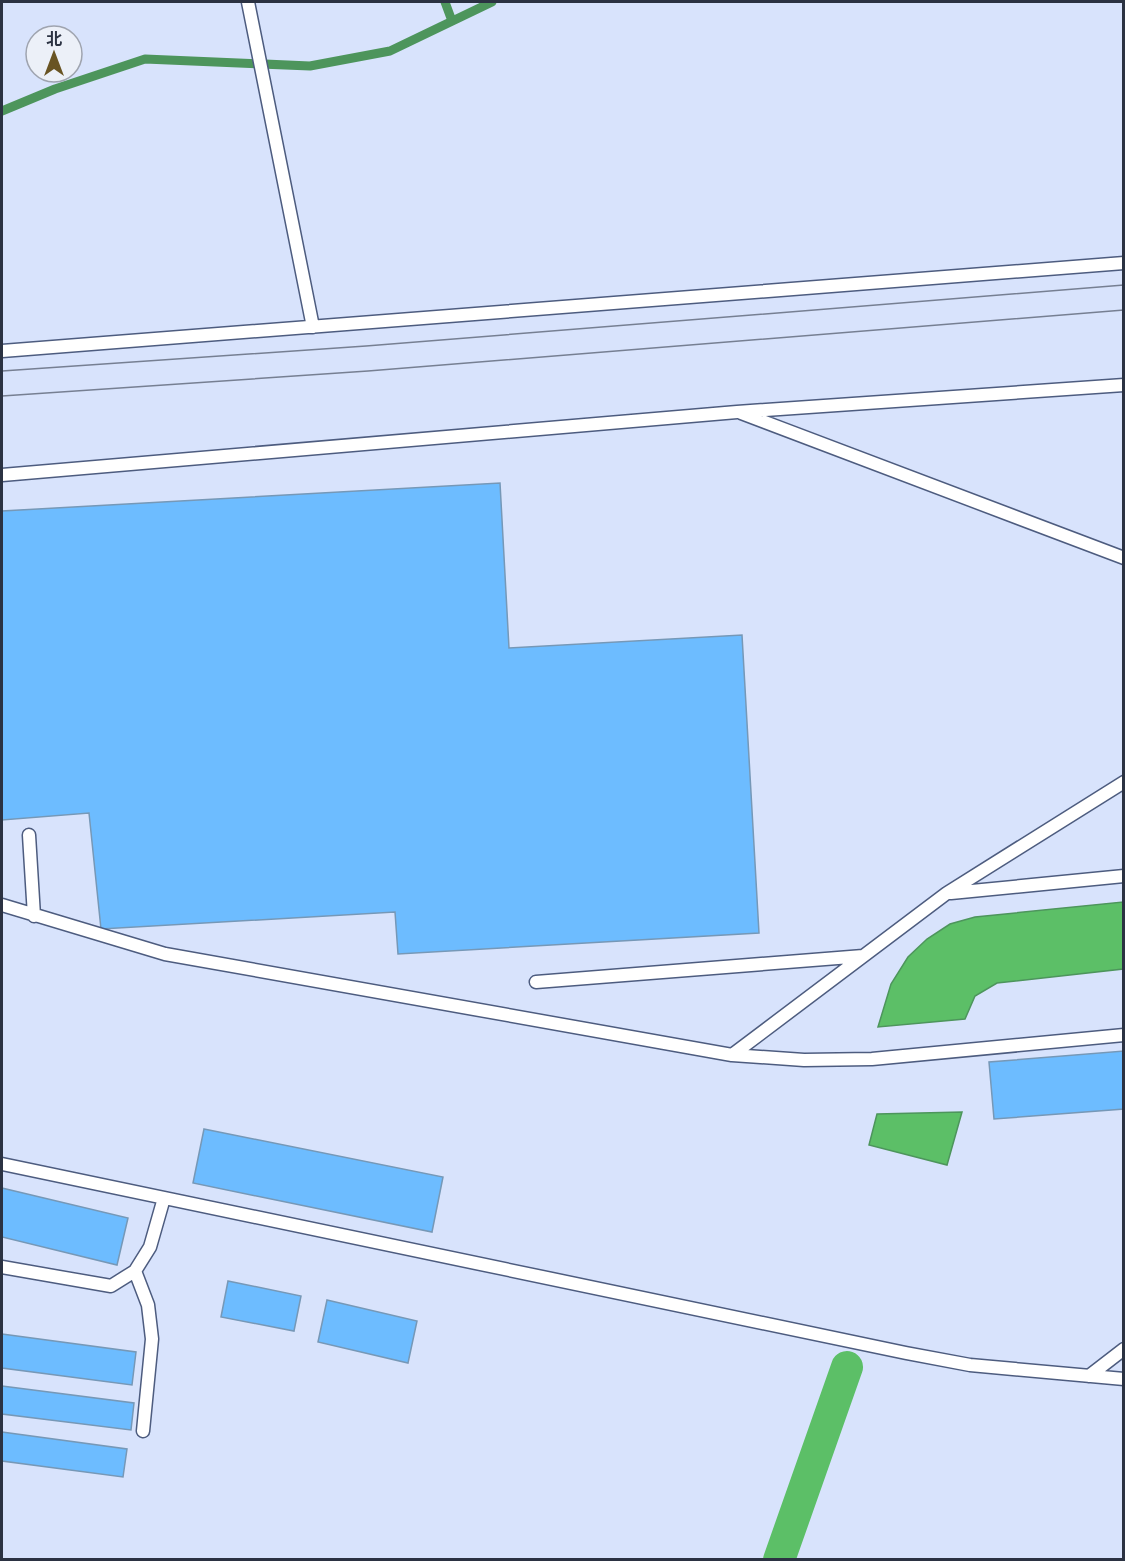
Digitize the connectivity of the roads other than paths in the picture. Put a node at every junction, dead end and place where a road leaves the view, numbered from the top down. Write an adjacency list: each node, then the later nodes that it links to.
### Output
1 (248, 2): 3 (lane)
2 (1124, 263): 3 (lane)
3 (313, 327): 4 (lane)
4 (2, 351)
5 (1124, 385): 6 (lane)
6 (737, 412): 7 (lane); 8 (lane)
7 (2, 475)
8 (1124, 558)
9 (1124, 782): 12 (lane)
10 (29, 835): 14 (lane)
11 (1124, 876): 12 (lane)
12 (947, 893): 15 (lane)
13 (2, 905): 14 (lane)
14 (34, 916): 18 (lane)
15 (864, 956): 16 (lane); 18 (lane)
16 (536, 982)
17 (1124, 1035): 18 (lane)
18 (732, 1055)
19 (2, 1164): 20 (lane)
20 (164, 1198): 22 (lane); 24 (lane)
21 (2, 1267): 22 (lane)
22 (135, 1271): 26 (lane)
23 (1124, 1349): 24 (lane)
24 (1089, 1376): 25 (lane)
25 (1124, 1379)
26 (143, 1431)

